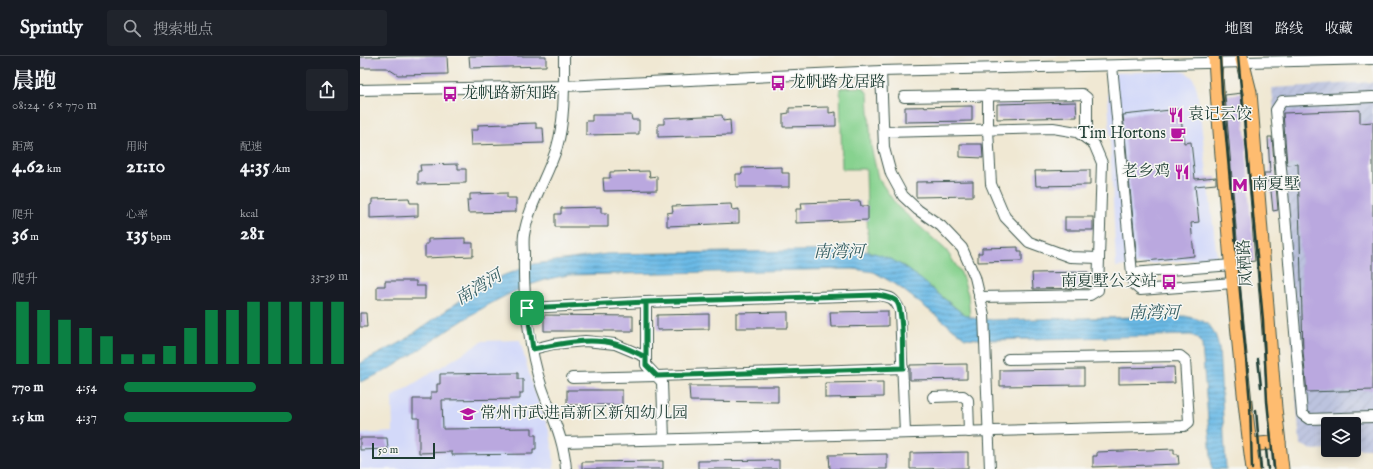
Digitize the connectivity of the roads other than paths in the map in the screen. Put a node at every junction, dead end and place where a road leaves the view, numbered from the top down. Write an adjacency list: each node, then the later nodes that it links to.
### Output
1 (564, 56): 7 (street)
2 (1242, 59): 3 (street); 4 (street); 35 (main road, 凤栖路)
3 (1373, 59)
4 (1215, 60): 5 (street); 16 (main road, 凤栖路)
5 (1112, 66): 6 (street); 17 (street)
6 (881, 71): 7 (street); 13 (street)
7 (564, 86): 8 (street); 21 (street)
8 (360, 90)
9 (988, 95): 10 (street); 12 (street); 14 (street)
10 (904, 97)
11 (1373, 97): 29 (street)
12 (988, 130): 13 (street); 14 (street); 15 (street)
13 (884, 132): 19 (street)
14 (1087, 139): 15 (street)
15 (1099, 258): 19 (street)
16 (1232, 265): 17 (street); 18 (main road, 凤栖路)
17 (1132, 273): 18 (street)
18 (1233, 283): 36 (main road, 凤栖路)
19 (979, 297): 30 (street)
20 (646, 302): 21 (street); 23 (street); 25 (street)
21 (526, 304): 22 (street)
22 (533, 349): 23 (street); 34 (street)
23 (646, 357): 26 (street)
24 (1008, 359): 30 (street)
25 (903, 368): 26 (street); 32 (street)
26 (657, 376): 27 (street); 33 (street)
27 (572, 378)
28 (933, 397): 31 (street)
29 (1373, 417)
30 (989, 431): 31 (street); 38 (street)
31 (969, 432): 32 (street)
32 (905, 433): 33 (street)
33 (664, 439): 34 (street)
34 (562, 442): 37 (street)
35 (1279, 442): 36 (main road); 40 (main road, 凤栖路)
36 (1250, 445): 39 (main road, 凤栖路)
37 (566, 469)
38 (990, 469)
39 (1253, 469)
40 (1282, 469)

